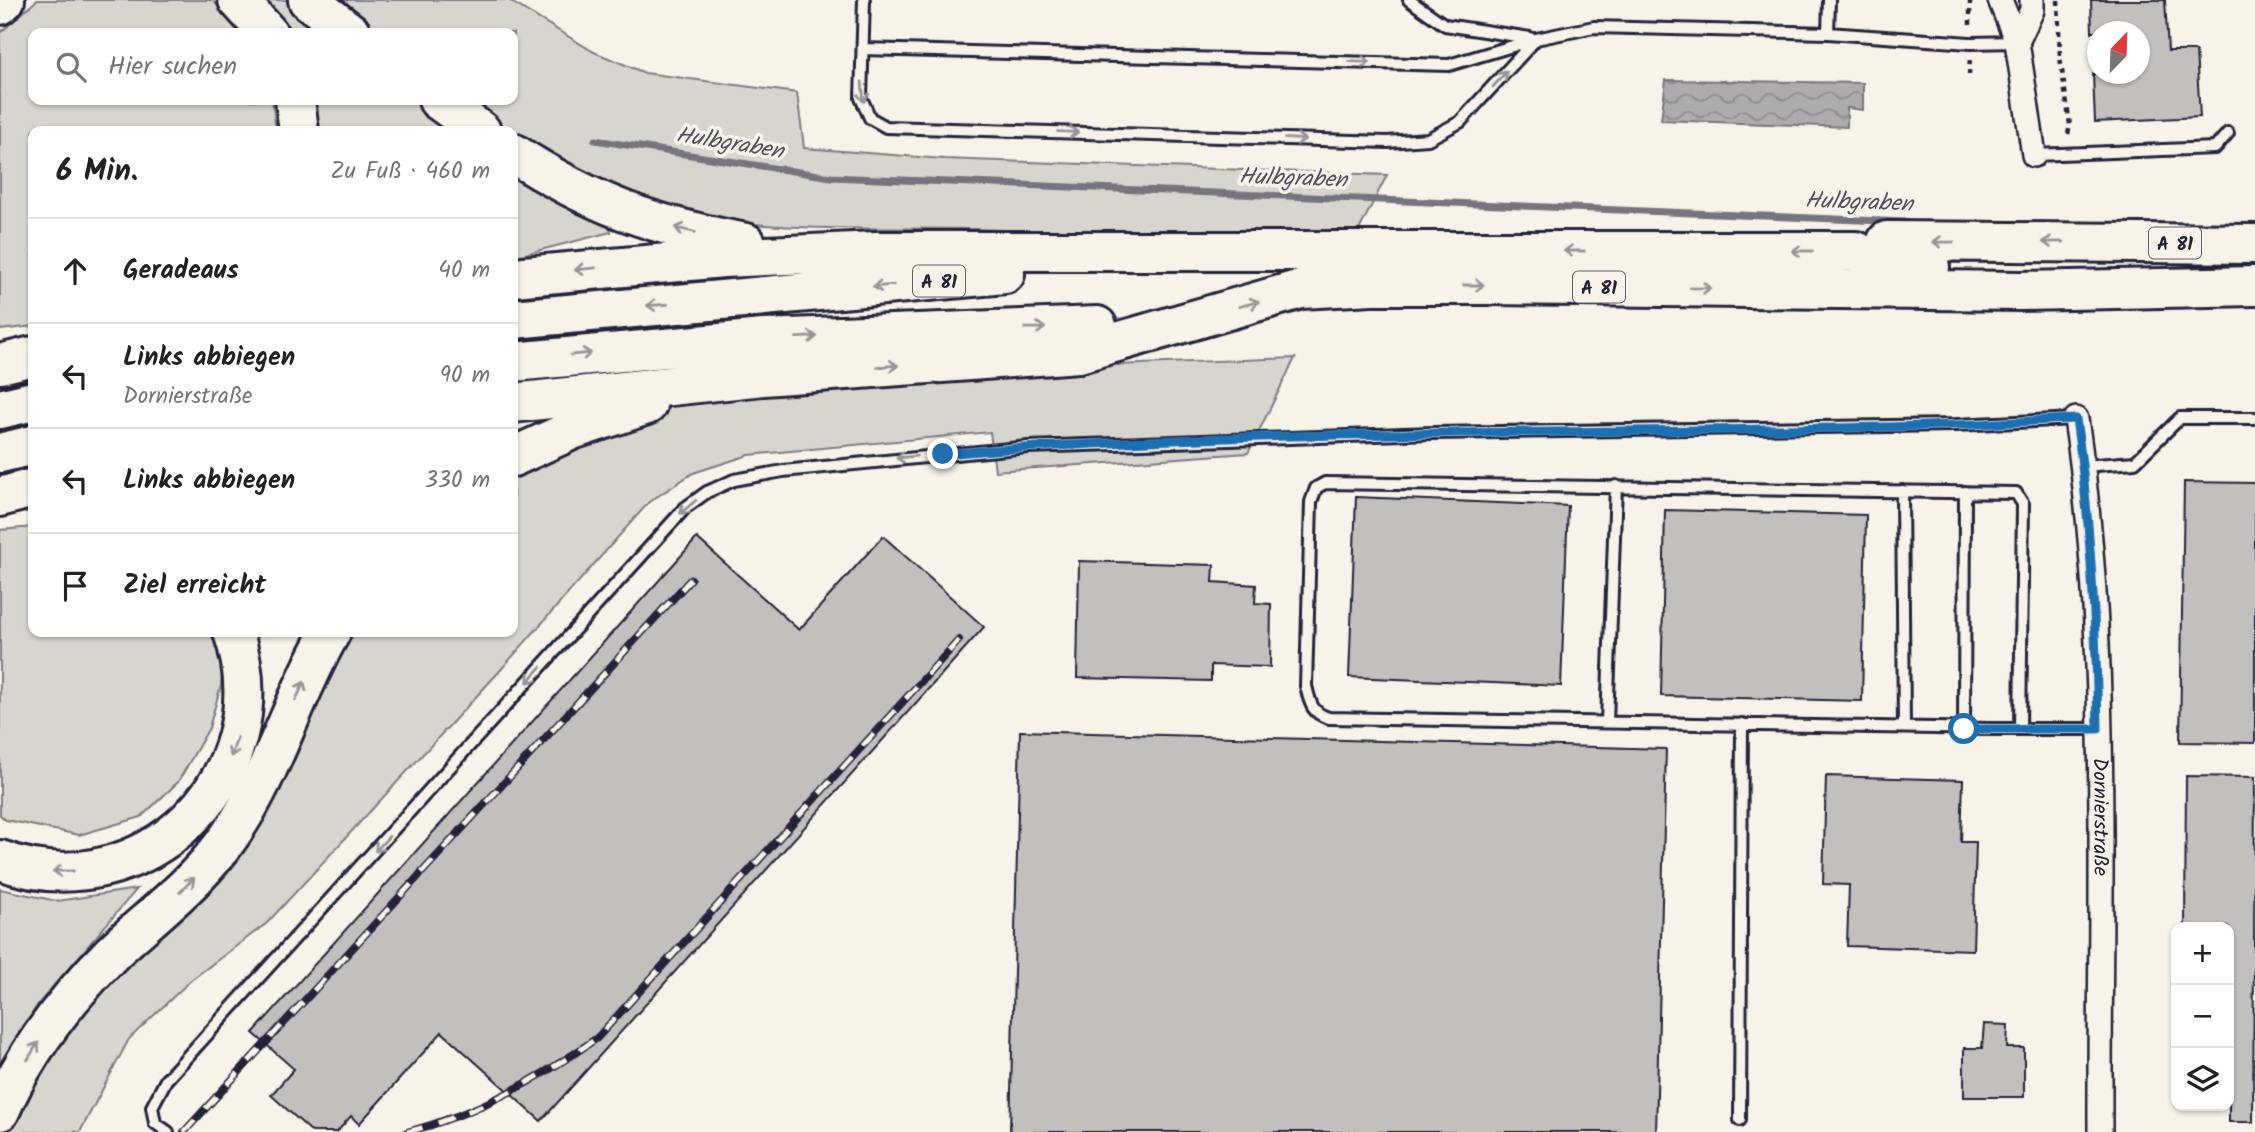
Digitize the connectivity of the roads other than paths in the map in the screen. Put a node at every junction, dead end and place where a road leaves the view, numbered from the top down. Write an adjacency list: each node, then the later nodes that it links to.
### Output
1 (5, 0): 9 (highway)
2 (238, 0): 10 (highway)
3 (308, 0): 11 (highway)
4 (864, 0): 15 (lane)
5 (1829, 0): 12 (lane)
6 (2000, 0): 14 (street)
7 (2032, 0): 14 (street)
8 (1416, 2): 13 (lane)
9 (0, 5)
10 (263, 28)
11 (344, 28)
12 (1828, 33): 13 (lane); 14 (lane)
13 (1536, 39): 15 (lane, one-way to 13); 15 (lane, one-way to 13)
14 (2017, 42): 21 (street)
15 (863, 49)
16 (296, 105): 18 (highway)
17 (445, 105): 19 (highway)
18 (298, 126)
19 (474, 126)
20 (2228, 133): 21 (lane)
21 (2034, 155)
22 (518, 156): 25 (highway, one-way to 22)
23 (2255, 244): 27 (highway, A 81, one-way to 27)
24 (1366, 249): 25 (highway); 28 (highway, A 81, one-way to 24); 31 (highway, A 81, one-way to 31)
25 (800, 253): 29 (highway, one-way to 29)
26 (2255, 265): 27 (highway, A 81)
27 (2098, 268): 28 (highway, A 81); 30 (highway, A 81)
28 (2015, 269): 32 (highway, A 81, one-way to 28)
29 (518, 277)
30 (2255, 286)
31 (518, 319)
32 (1183, 322): 34 (highway, A 81, one-way to 32); 36 (highway, one-way to 32)
33 (28, 357): 35 (highway)
34 (518, 362)
35 (0, 364)
36 (723, 381): 38 (highway); 44 (highway)
37 (28, 402): 39 (highway)
38 (518, 402)
39 (0, 409)
40 (2255, 418): 45 (lane)
41 (2076, 419): 45 (street, Dornierstraße); 64 (lane, one-way to 64)
42 (28, 446): 43 (highway)
43 (0, 453)
44 (518, 455)
45 (2082, 466): 60 (street, Dornierstraße)
46 (1616, 486): 48 (lane); 55 (lane); 55 (lane)
47 (28, 489): 50 (highway)
48 (1902, 491): 49 (lane); 57 (lane)
49 (1965, 492): 58 (lane); 59 (lane)
50 (0, 496)
51 (28, 512): 52 (highway)
52 (0, 515)
53 (234, 637): 61 (highway, one-way to 61)
54 (328, 637): 62 (highway, one-way to 54)
55 (1607, 722): 56 (lane)
56 (1742, 724): 57 (lane); 63 (lane)
57 (1904, 727): 58 (lane)
58 (1964, 729): 59 (lane)
59 (2020, 729): 60 (lane)
60 (2098, 729): 65 (street, Dornierstraße)
61 (0, 860)
62 (0, 1111)
63 (1740, 1120)
64 (168, 1132)
65 (2100, 1132)

